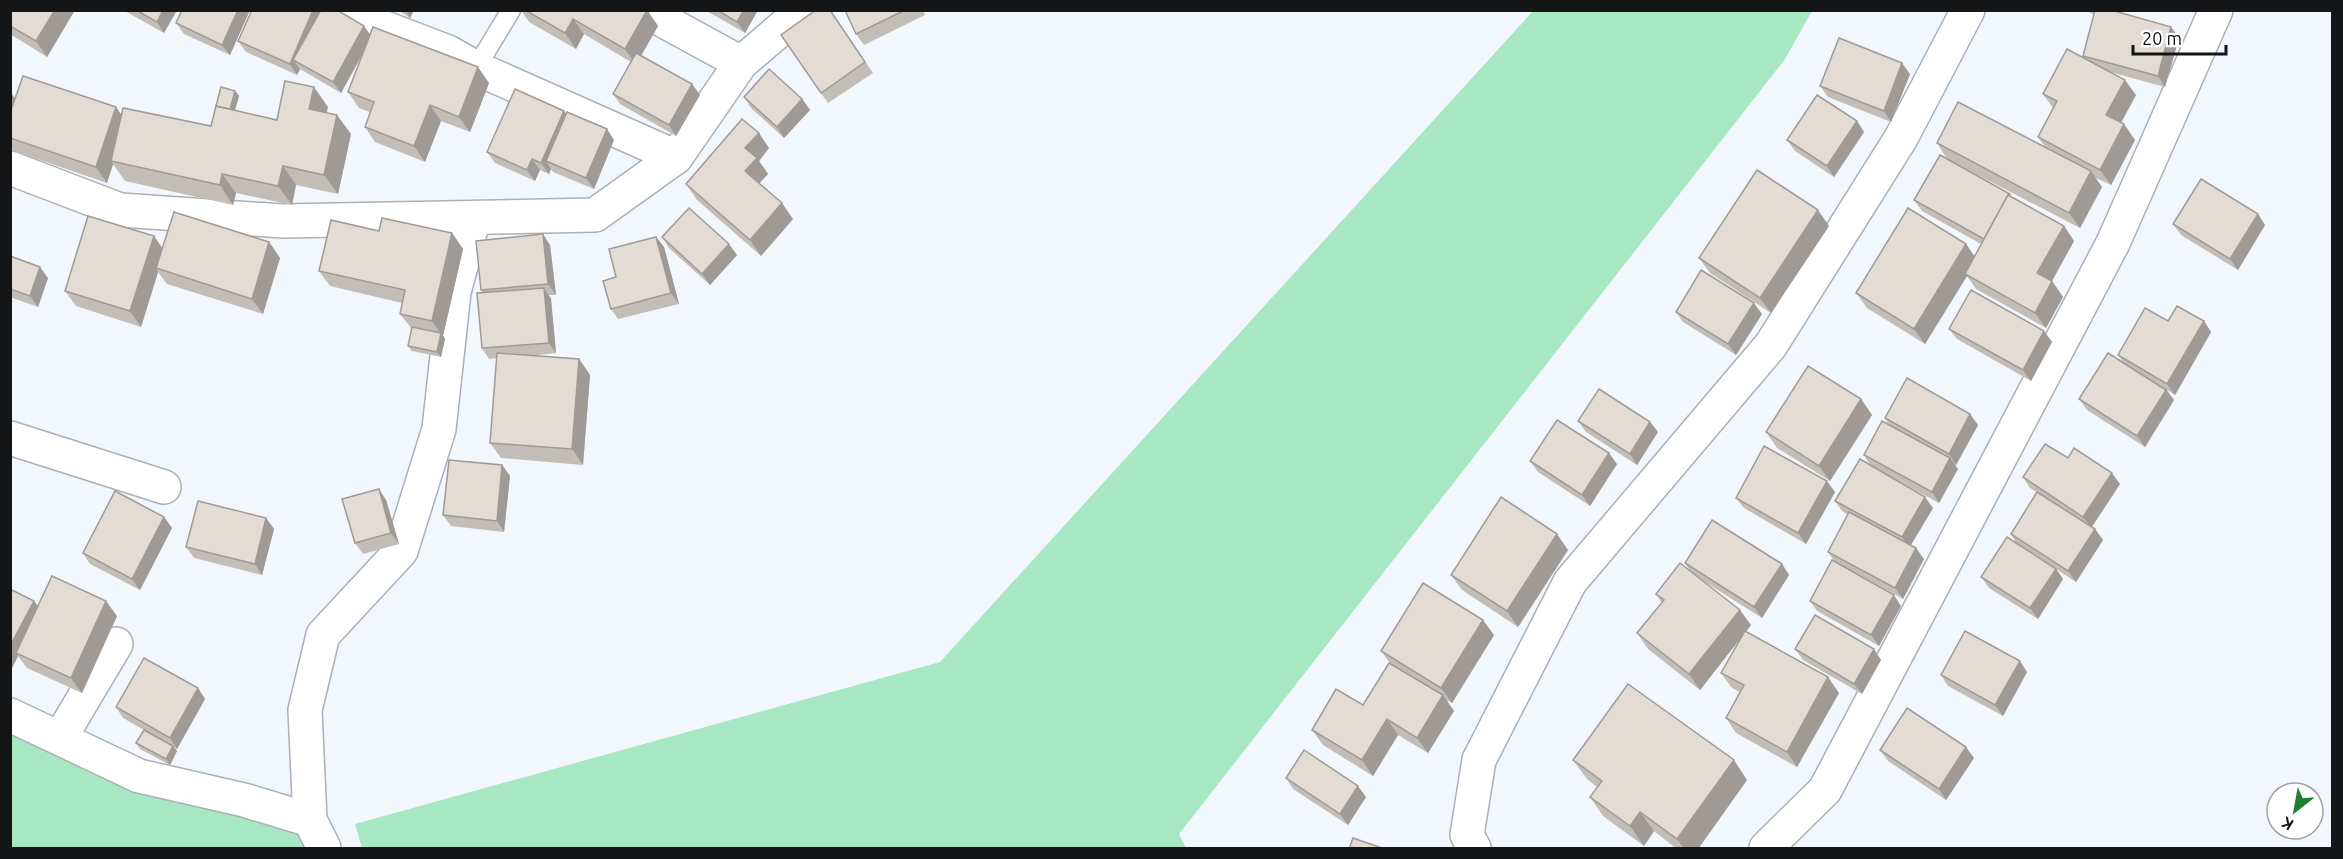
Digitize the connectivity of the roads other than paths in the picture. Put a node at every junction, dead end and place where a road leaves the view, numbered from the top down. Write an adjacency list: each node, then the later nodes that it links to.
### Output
1 (338, 10): 8 (street)
2 (511, 10): 8 (lane)
3 (644, 10): 7 (street)
4 (803, 10): 7 (street)
5 (1968, 10): 18 (street)
6 (2216, 10): 19 (street)
7 (741, 63): 9 (street)
8 (476, 68): 9 (street)
9 (676, 157): 11 (street)
10 (10, 168): 11 (street)
11 (474, 218): 17 (street)
12 (10, 438): 13 (street)
13 (164, 487)
14 (116, 644): 16 (street)
15 (10, 715): 16 (street)
16 (60, 738): 17 (street)
17 (317, 834)
18 (1474, 849)
19 (1766, 849)

